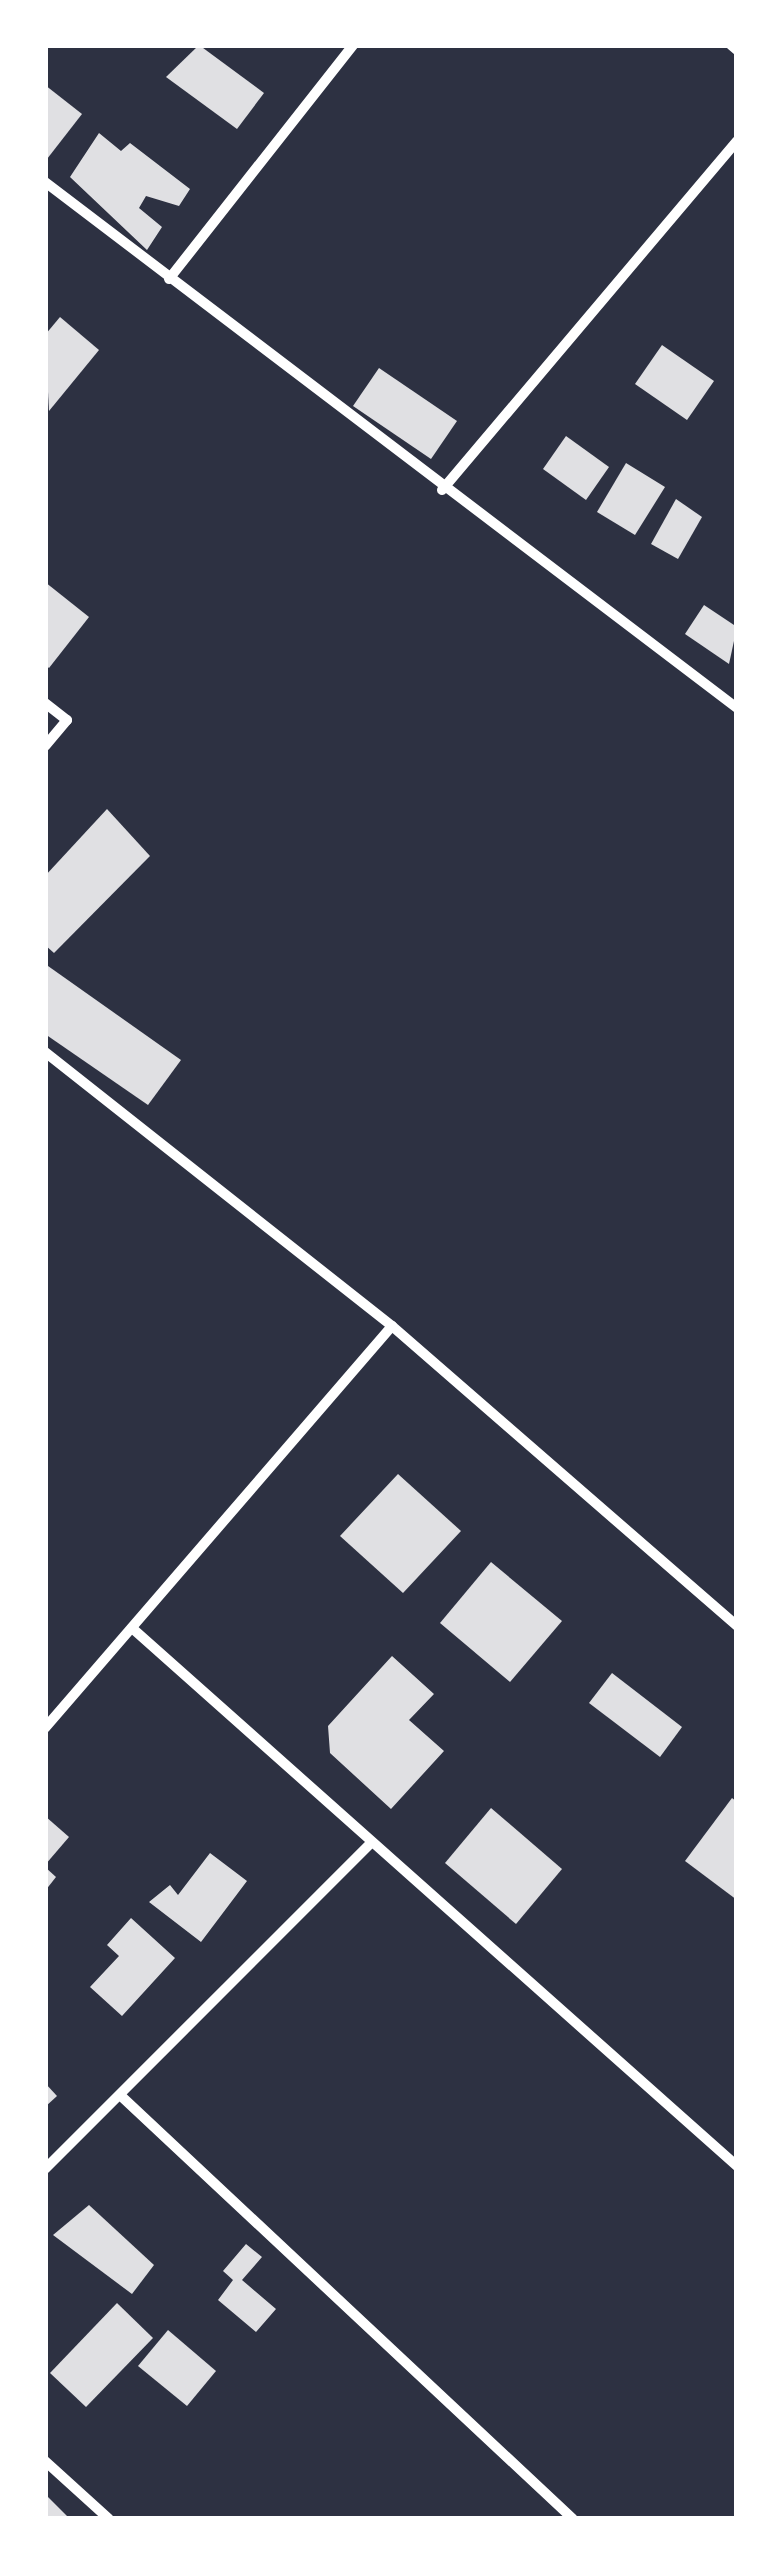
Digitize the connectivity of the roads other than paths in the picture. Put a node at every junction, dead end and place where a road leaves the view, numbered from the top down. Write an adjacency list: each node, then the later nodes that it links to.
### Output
1 (353, 45): 6 (street)
2 (731, 45): 3 (street)
3 (737, 50)
4 (737, 140): 7 (street)
5 (45, 182): 6 (street)
6 (169, 279): 7 (street)
7 (442, 490): 9 (street)
8 (45, 703): 10 (street)
9 (737, 708)
10 (45, 746)
11 (45, 1052): 12 (street)
12 (392, 1326): 13 (street); 14 (street)
13 (737, 1626)
14 (132, 1628): 15 (street); 16 (street)
15 (45, 1728)
16 (372, 1842): 17 (street); 18 (street)
17 (120, 2095): 19 (street); 22 (street)
18 (737, 2166)
19 (45, 2169)
20 (45, 2460): 21 (street)
21 (109, 2519)
22 (572, 2519)

